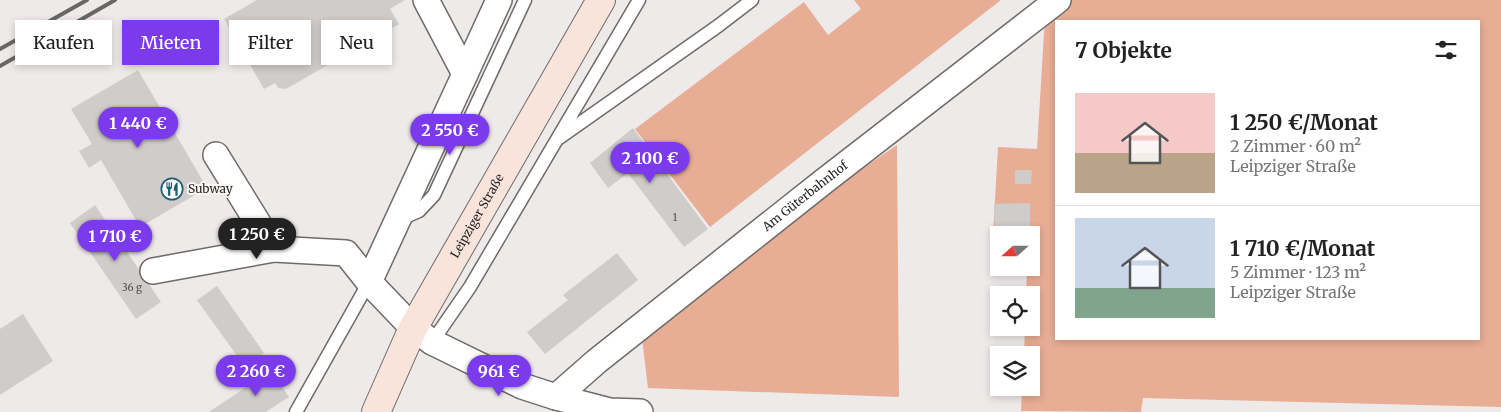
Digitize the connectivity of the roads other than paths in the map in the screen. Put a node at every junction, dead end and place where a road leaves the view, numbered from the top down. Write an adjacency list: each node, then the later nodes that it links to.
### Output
1 (426, 0): 8 (street)
2 (499, 0): 8 (street)
3 (525, 0): 11 (lane)
4 (601, 0): 15 (main road, Leipziger Straße)
5 (639, 0): 9 (lane)
6 (752, 0): 9 (lane)
7 (1058, 0): 16 (street, Am Güterbahnhof)
8 (466, 74): 11 (street)
9 (555, 141): 15 (lane)
10 (216, 155): 12 (street)
11 (398, 220): 14 (street)
12 (274, 249): 13 (street); 14 (street)
13 (153, 271)
14 (369, 282): 15 (street); 17 (lane)
15 (422, 335): 16 (street); 18 (main road, Leipziger Straße)
16 (556, 397): 19 (street)
17 (296, 412)
18 (376, 412)
19 (640, 412)

